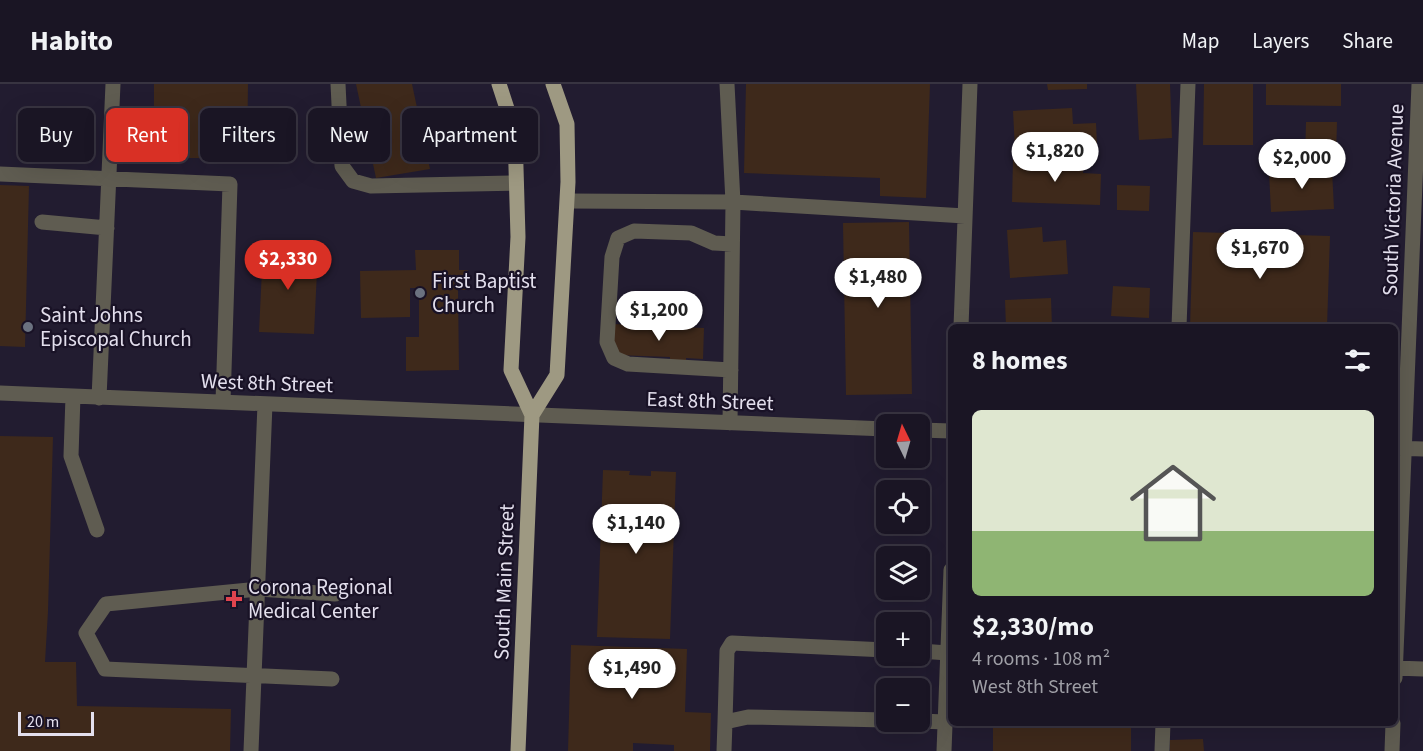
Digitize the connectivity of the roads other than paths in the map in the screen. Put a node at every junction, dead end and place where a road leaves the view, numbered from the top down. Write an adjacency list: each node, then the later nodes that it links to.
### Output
1 (113, 84): 10 (street)
2 (338, 84): 11 (street)
3 (499, 84): 11 (main road, South Main Street)
4 (553, 84): 12 (main road, South Main Street)
5 (727, 84): 13 (street)
6 (970, 84): 14 (street)
7 (1188, 84): 20 (street)
8 (1419, 84): 16 (street, South Victoria Avenue)
9 (0, 174): 10 (street)
10 (109, 178): 17 (street); 25 (street)
11 (516, 183): 27 (main road, South Main Street)
12 (568, 201): 13 (street); 27 (main road, South Main Street)
13 (733, 202): 14 (street); 18 (street)
14 (965, 216): 19 (street)
15 (42, 222): 17 (street)
16 (1418, 227): 32 (street, South Victoria Avenue)
17 (107, 228): 24 (street)
18 (732, 244): 21 (street); 21 (street)
19 (961, 324)
20 (1179, 324)
21 (731, 370): 28 (street)
22 (0, 393): 23 (street, West 8th Street)
23 (74, 396): 24 (street, West 8th Street); 35 (street)
24 (99, 398): 25 (street, West 8th Street)
25 (223, 402): 26 (street, West 8th Street)
26 (265, 404): 27 (street, West 8th Street); 36 (street)
27 (532, 415): 28 (street, East 8th Street); 52 (main road, South Main Street)
28 (730, 423): 29 (street, East 8th Street)
29 (876, 429)
30 (930, 430): 31 (street)
31 (948, 431)
32 (1399, 448): 33 (street); 34 (street, South Victoria Avenue)
33 (1423, 449)
34 (1398, 503)
35 (97, 530)
36 (258, 589): 37 (street); 43 (street); 43 (street)
37 (335, 594)
38 (876, 650): 47 (street)
39 (930, 652): 40 (street)
40 (948, 653): 48 (street)
41 (1398, 668): 42 (street)
42 (1423, 669)
43 (254, 676): 44 (street); 51 (street)
44 (332, 679)
45 (876, 720): 47 (street)
46 (930, 721): 48 (street)
47 (725, 722): 53 (street)
48 (945, 722): 54 (street)
49 (1163, 726): 55 (street)
50 (1393, 726): 56 (street)
51 (251, 751)
52 (518, 751)
53 (724, 751)
54 (944, 751)
55 (1162, 751)
56 (1392, 751)

